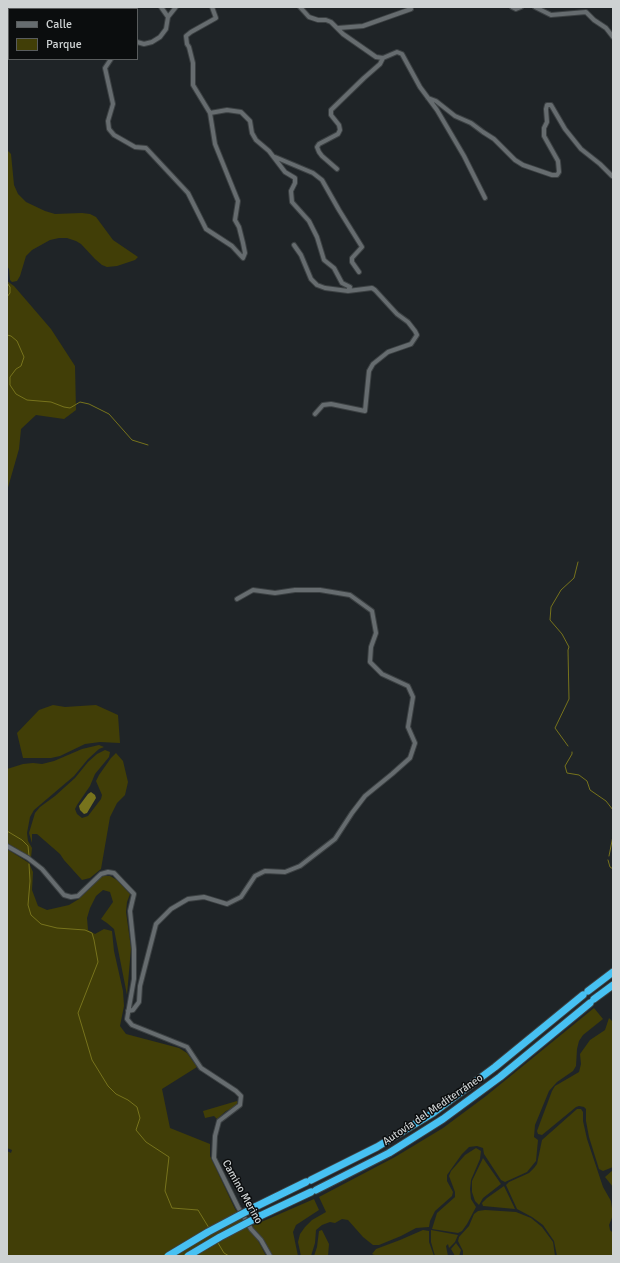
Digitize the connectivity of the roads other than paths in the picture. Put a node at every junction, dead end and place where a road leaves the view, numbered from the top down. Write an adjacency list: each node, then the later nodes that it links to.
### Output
1 (161, 7): 9 (street)
2 (176, 7): 9 (street)
3 (212, 7): 16 (street)
4 (300, 7): 10 (street)
5 (512, 7): 6 (street)
6 (521, 7)
7 (535, 7): 11 (street)
8 (411, 9): 10 (street)
9 (168, 17): 12 (street)
10 (338, 28): 13 (street)
11 (613, 37)
12 (138, 42)
13 (383, 58): 15 (street); 18 (street)
14 (110, 60): 16 (street)
15 (428, 98): 19 (street); 20 (street)
16 (210, 113): 17 (street)
17 (272, 156): 22 (street); 23 (street)
18 (337, 169)
19 (612, 176)
20 (485, 198)
21 (294, 245): 23 (street)
22 (359, 272)
23 (348, 291): 24 (street)
24 (316, 414)
25 (237, 599): 29 (street)
26 (7, 846): 29 (street)
27 (613, 972): 30 (highway, Autovía del Mediterráneo, bridge)
28 (613, 985): 31 (highway, Autovía del Mediterráneo, bridge)
29 (128, 1011): 32 (street, Camino Merino)
30 (168, 1256)
31 (188, 1256)
32 (270, 1256)

